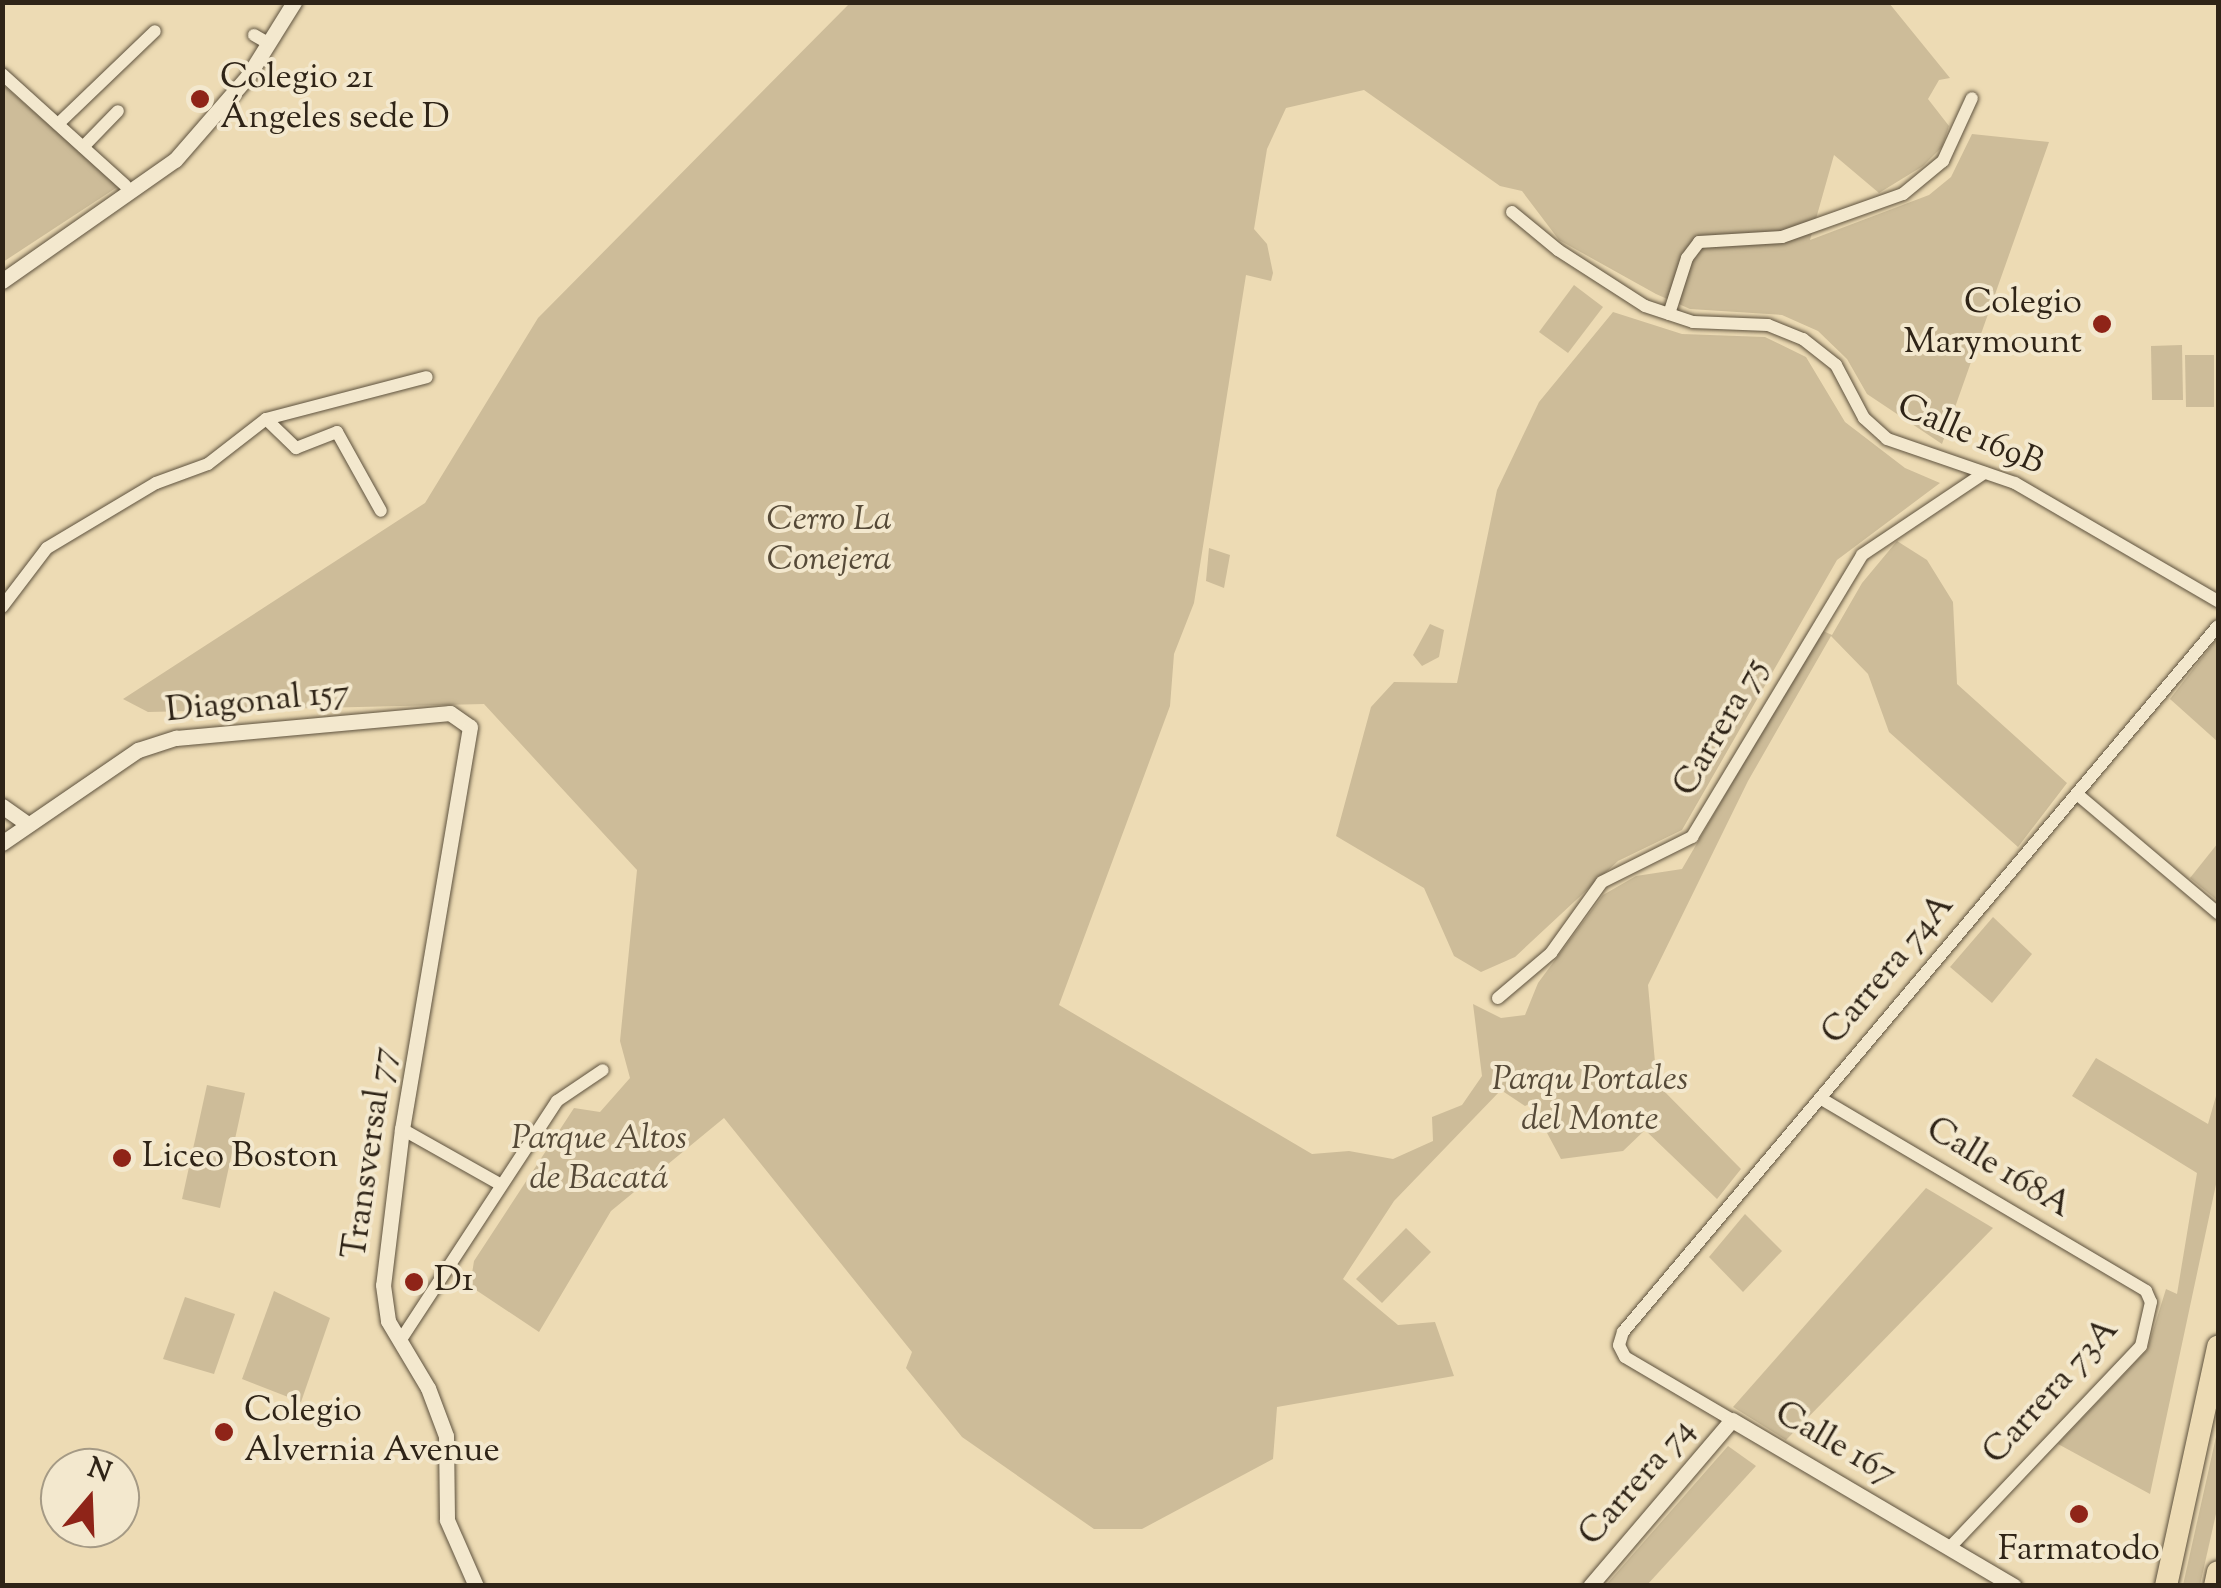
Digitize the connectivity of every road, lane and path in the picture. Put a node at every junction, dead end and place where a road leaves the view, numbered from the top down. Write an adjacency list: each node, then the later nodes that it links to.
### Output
1 (294, 2): 10 (street)
2 (155, 31): 6 (street)
3 (2, 74): 6 (street)
4 (1972, 98): 11 (street)
5 (118, 111): 7 (street)
6 (58, 124): 7 (street)
7 (82, 147): 8 (street)
8 (124, 185)
9 (1512, 212): 11 (street, Calle 169B)
10 (2, 281)
11 (1669, 314): 14 (street, Calle 169B)
12 (428, 377): 13 (street)
13 (266, 419): 15 (street); 17 (street)
14 (1984, 473): 16 (street, Calle 169B); 25 (street, Carrera 75)
15 (381, 510)
16 (2218, 601)
17 (2, 606)
18 (2218, 626): 20 (street, Carrera 74A)
19 (458, 715): 22 (street, Diagonal 157); 28 (street, Transversal 77)
20 (2077, 794): 24 (street); 27 (street, Carrera 74A)
21 (2, 806): 22 (street)
22 (28, 824): 23 (street, Diagonal 157)
23 (2, 843)
24 (2218, 913)
25 (1498, 998)
26 (603, 1070): 29 (street)
27 (1820, 1098): 30 (street, Calle 168A); 33 (street, Carrera 74A)
28 (402, 1129): 29 (street); 31 (street, Transversal 77)
29 (498, 1183): 31 (street)
30 (2146, 1291): 35 (street, Carrera 73A)
31 (400, 1340): 39 (street, Transversal 77)
32 (2218, 1347): 42 (highway)
33 (1625, 1356): 34 (street, Calle 167)
34 (1732, 1420): 36 (street, Calle 167); 40 (street, Carrera 74)
35 (1972, 1523): 36 (street, Carrera 73A); 37 (street)
36 (1950, 1547): 37 (street, Calle 167)
37 (1975, 1562): 41 (street, Calle 167)
38 (2218, 1572): 43 (highway)
39 (476, 1586)
40 (1590, 1586)
41 (2014, 1586)
42 (2166, 1586)
43 (2215, 1586)

